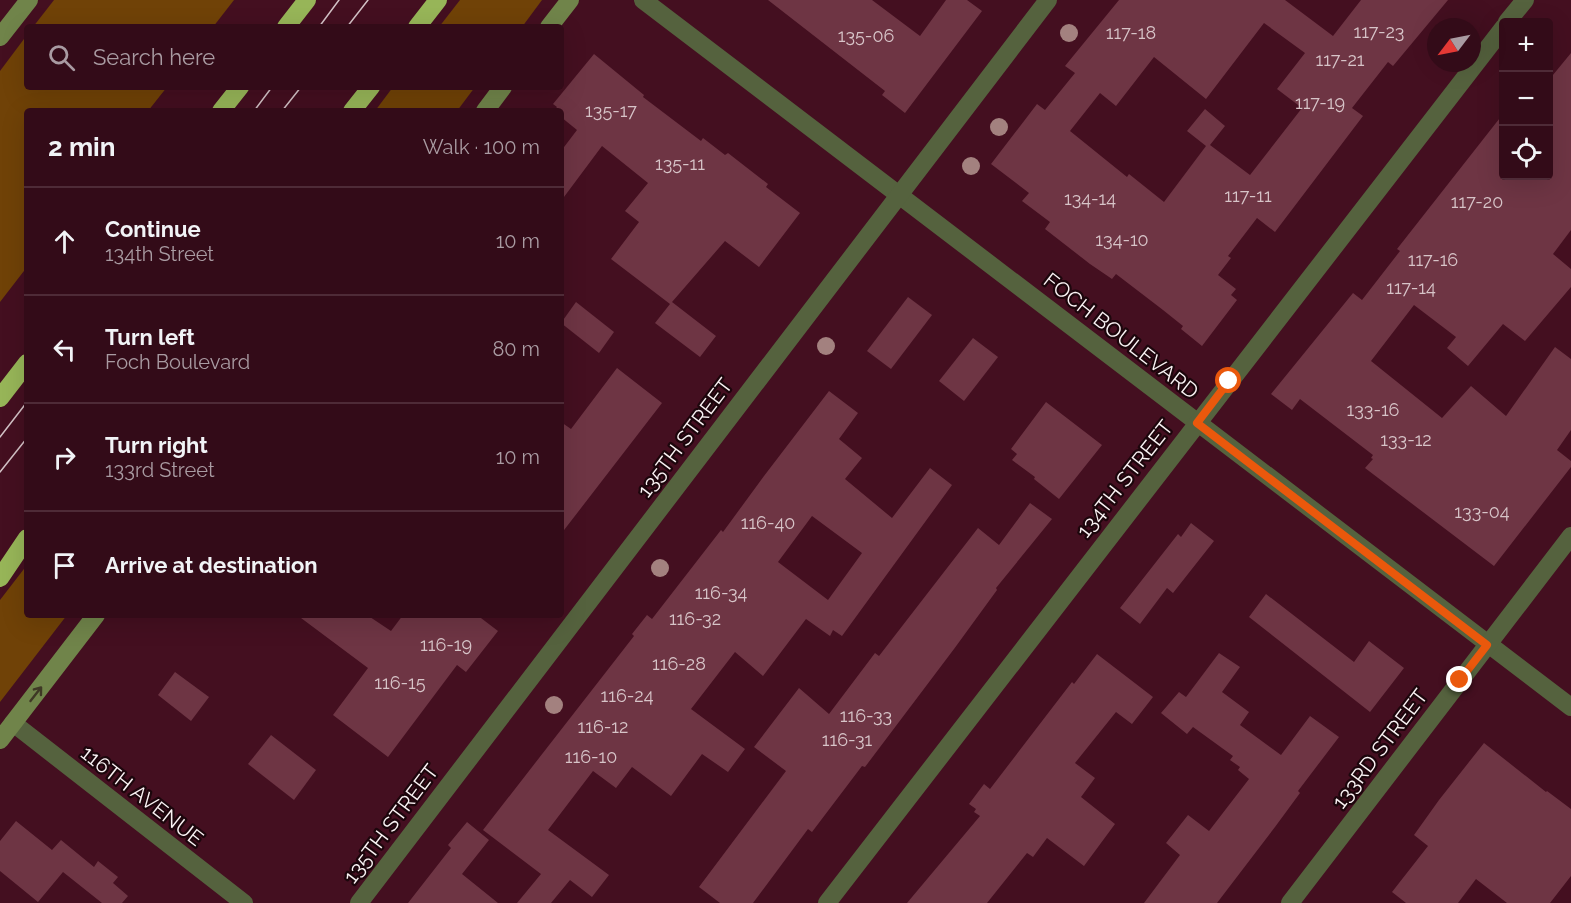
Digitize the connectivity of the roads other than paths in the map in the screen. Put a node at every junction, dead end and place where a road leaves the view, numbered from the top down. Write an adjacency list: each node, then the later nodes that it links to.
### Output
1 (29, 0): 13 (main road)
2 (307, 0): 9 (highway)
3 (438, 0): 10 (highway)
4 (570, 0): 11 (main road)
5 (643, 0): 20 (street, FOCH BOULEVARD)
6 (1047, 0): 20 (street, 135TH STREET)
7 (1525, 0): 8 (street)
8 (1510, 18)
9 (288, 24)
10 (419, 24)
11 (551, 24)
12 (1499, 32): 23 (street, 134TH STREET)
13 (0, 37)
14 (238, 90): 17 (highway)
15 (369, 90): 18 (highway)
16 (501, 90): 19 (main road)
17 (223, 108)
18 (354, 108)
19 (487, 108)
20 (899, 194): 23 (street, FOCH BOULEVARD); 35 (street, 135TH STREET)
21 (24, 367): 22 (highway)
22 (0, 398)
23 (1197, 423): 30 (street, FOCH BOULEVARD); 36 (street, 134TH STREET)
24 (24, 533): 27 (highway)
25 (1571, 536): 30 (street, 133RD STREET)
26 (24, 542): 28 (highway)
27 (0, 563)
28 (0, 578)
29 (94, 618): 32 (main road, one-way to 29)
30 (1487, 645): 31 (street, FOCH BOULEVARD); 37 (street, 133RD STREET)
31 (1571, 707)
32 (13, 723): 33 (main road); 34 (street, 116TH AVENUE)
33 (0, 740)
34 (244, 903)
35 (359, 903)
36 (827, 903)
37 (1290, 903)

